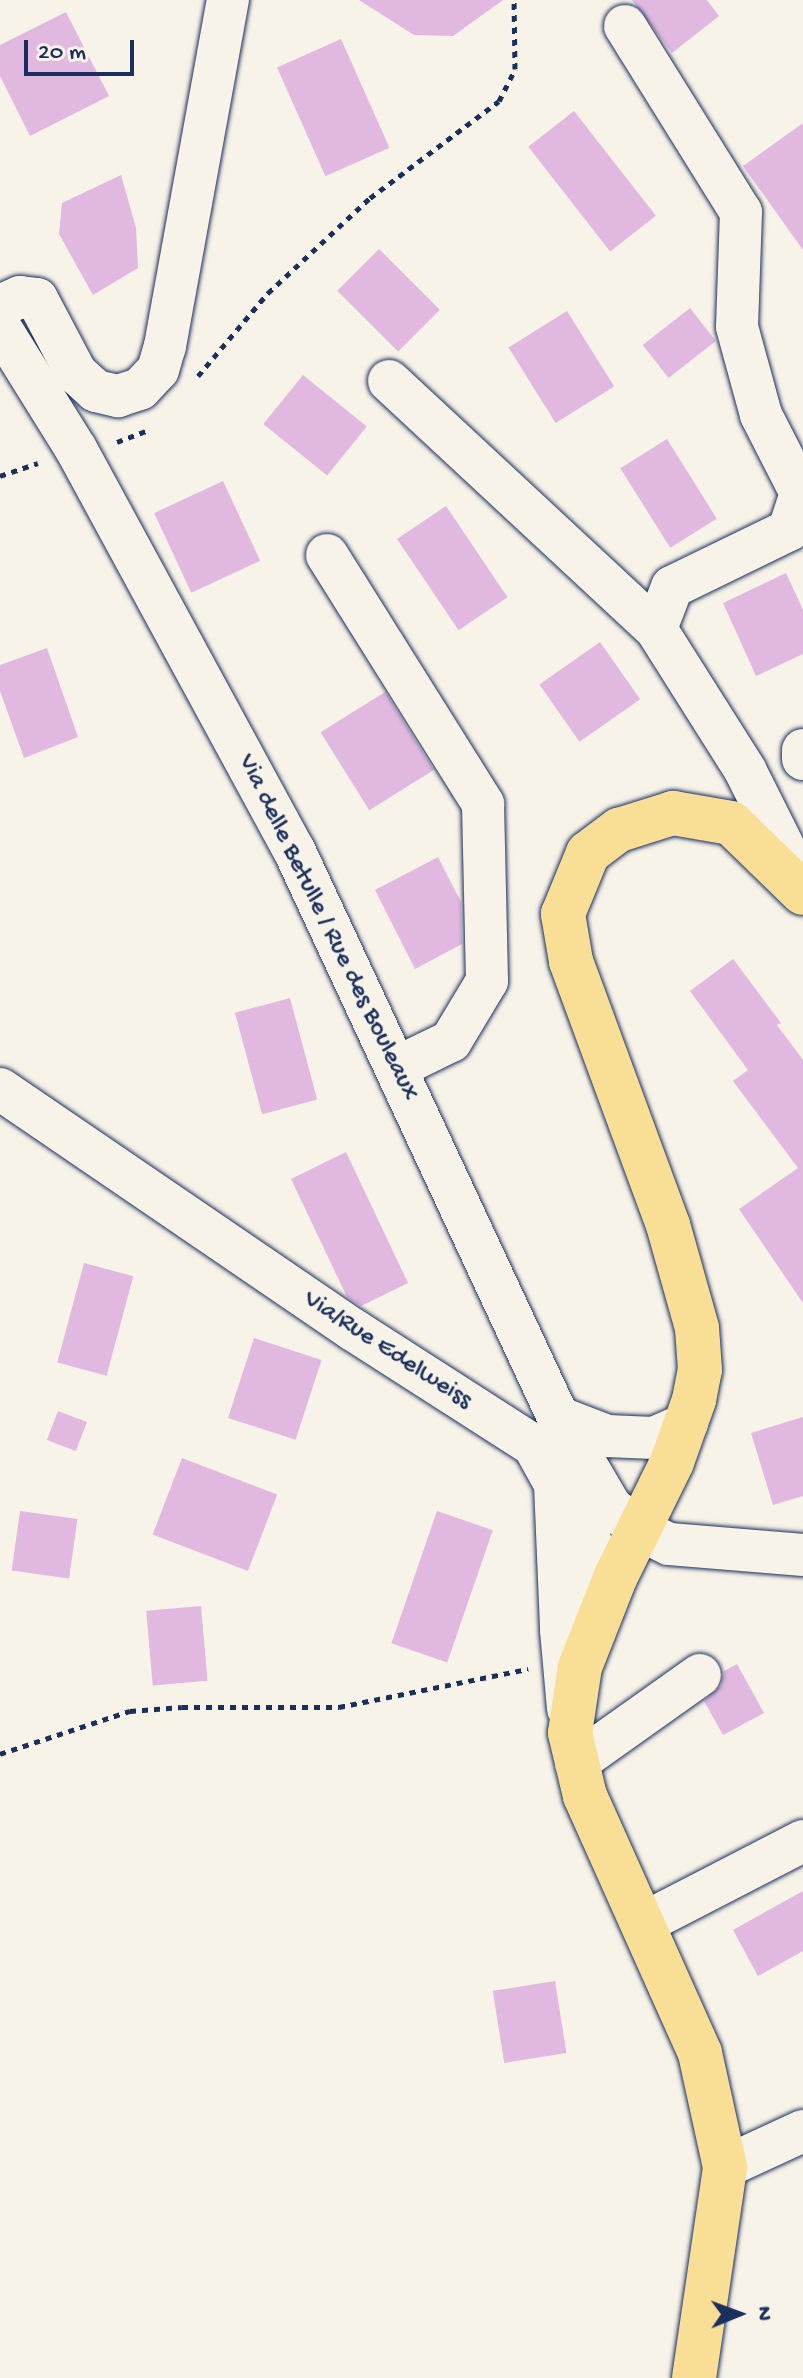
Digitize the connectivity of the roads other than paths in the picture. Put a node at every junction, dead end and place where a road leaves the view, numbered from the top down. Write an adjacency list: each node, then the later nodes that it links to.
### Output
1 (228, 0): 3 (street)
2 (625, 26): 7 (street)
3 (0, 306)
4 (0, 327): 12 (street, Via delle Betulle / Rue des Bouleaux)
5 (389, 381): 7 (street)
6 (327, 555): 12 (street)
7 (656, 629): 10 (street)
8 (803, 750): 9 (street)
9 (803, 759)
10 (803, 886)
11 (803, 893): 15 (main road)
12 (398, 1067): 14 (street, Via delle Betulle / Rue des Bouleaux)
13 (0, 1089): 20 (street, Via/Rue Edelweiss)
14 (558, 1417): 15 (street); 16 (street); 18 (street)
15 (687, 1423): 16 (main road)
16 (638, 1529): 17 (street); 18 (main road)
17 (803, 1555)
18 (597, 1621): 20 (main road)
19 (700, 1675): 20 (street)
20 (573, 1748): 22 (main road)
21 (803, 1841): 22 (street)
22 (642, 1924): 24 (main road)
23 (803, 2131): 24 (street)
24 (725, 2167): 25 (main road)
25 (694, 2378)

